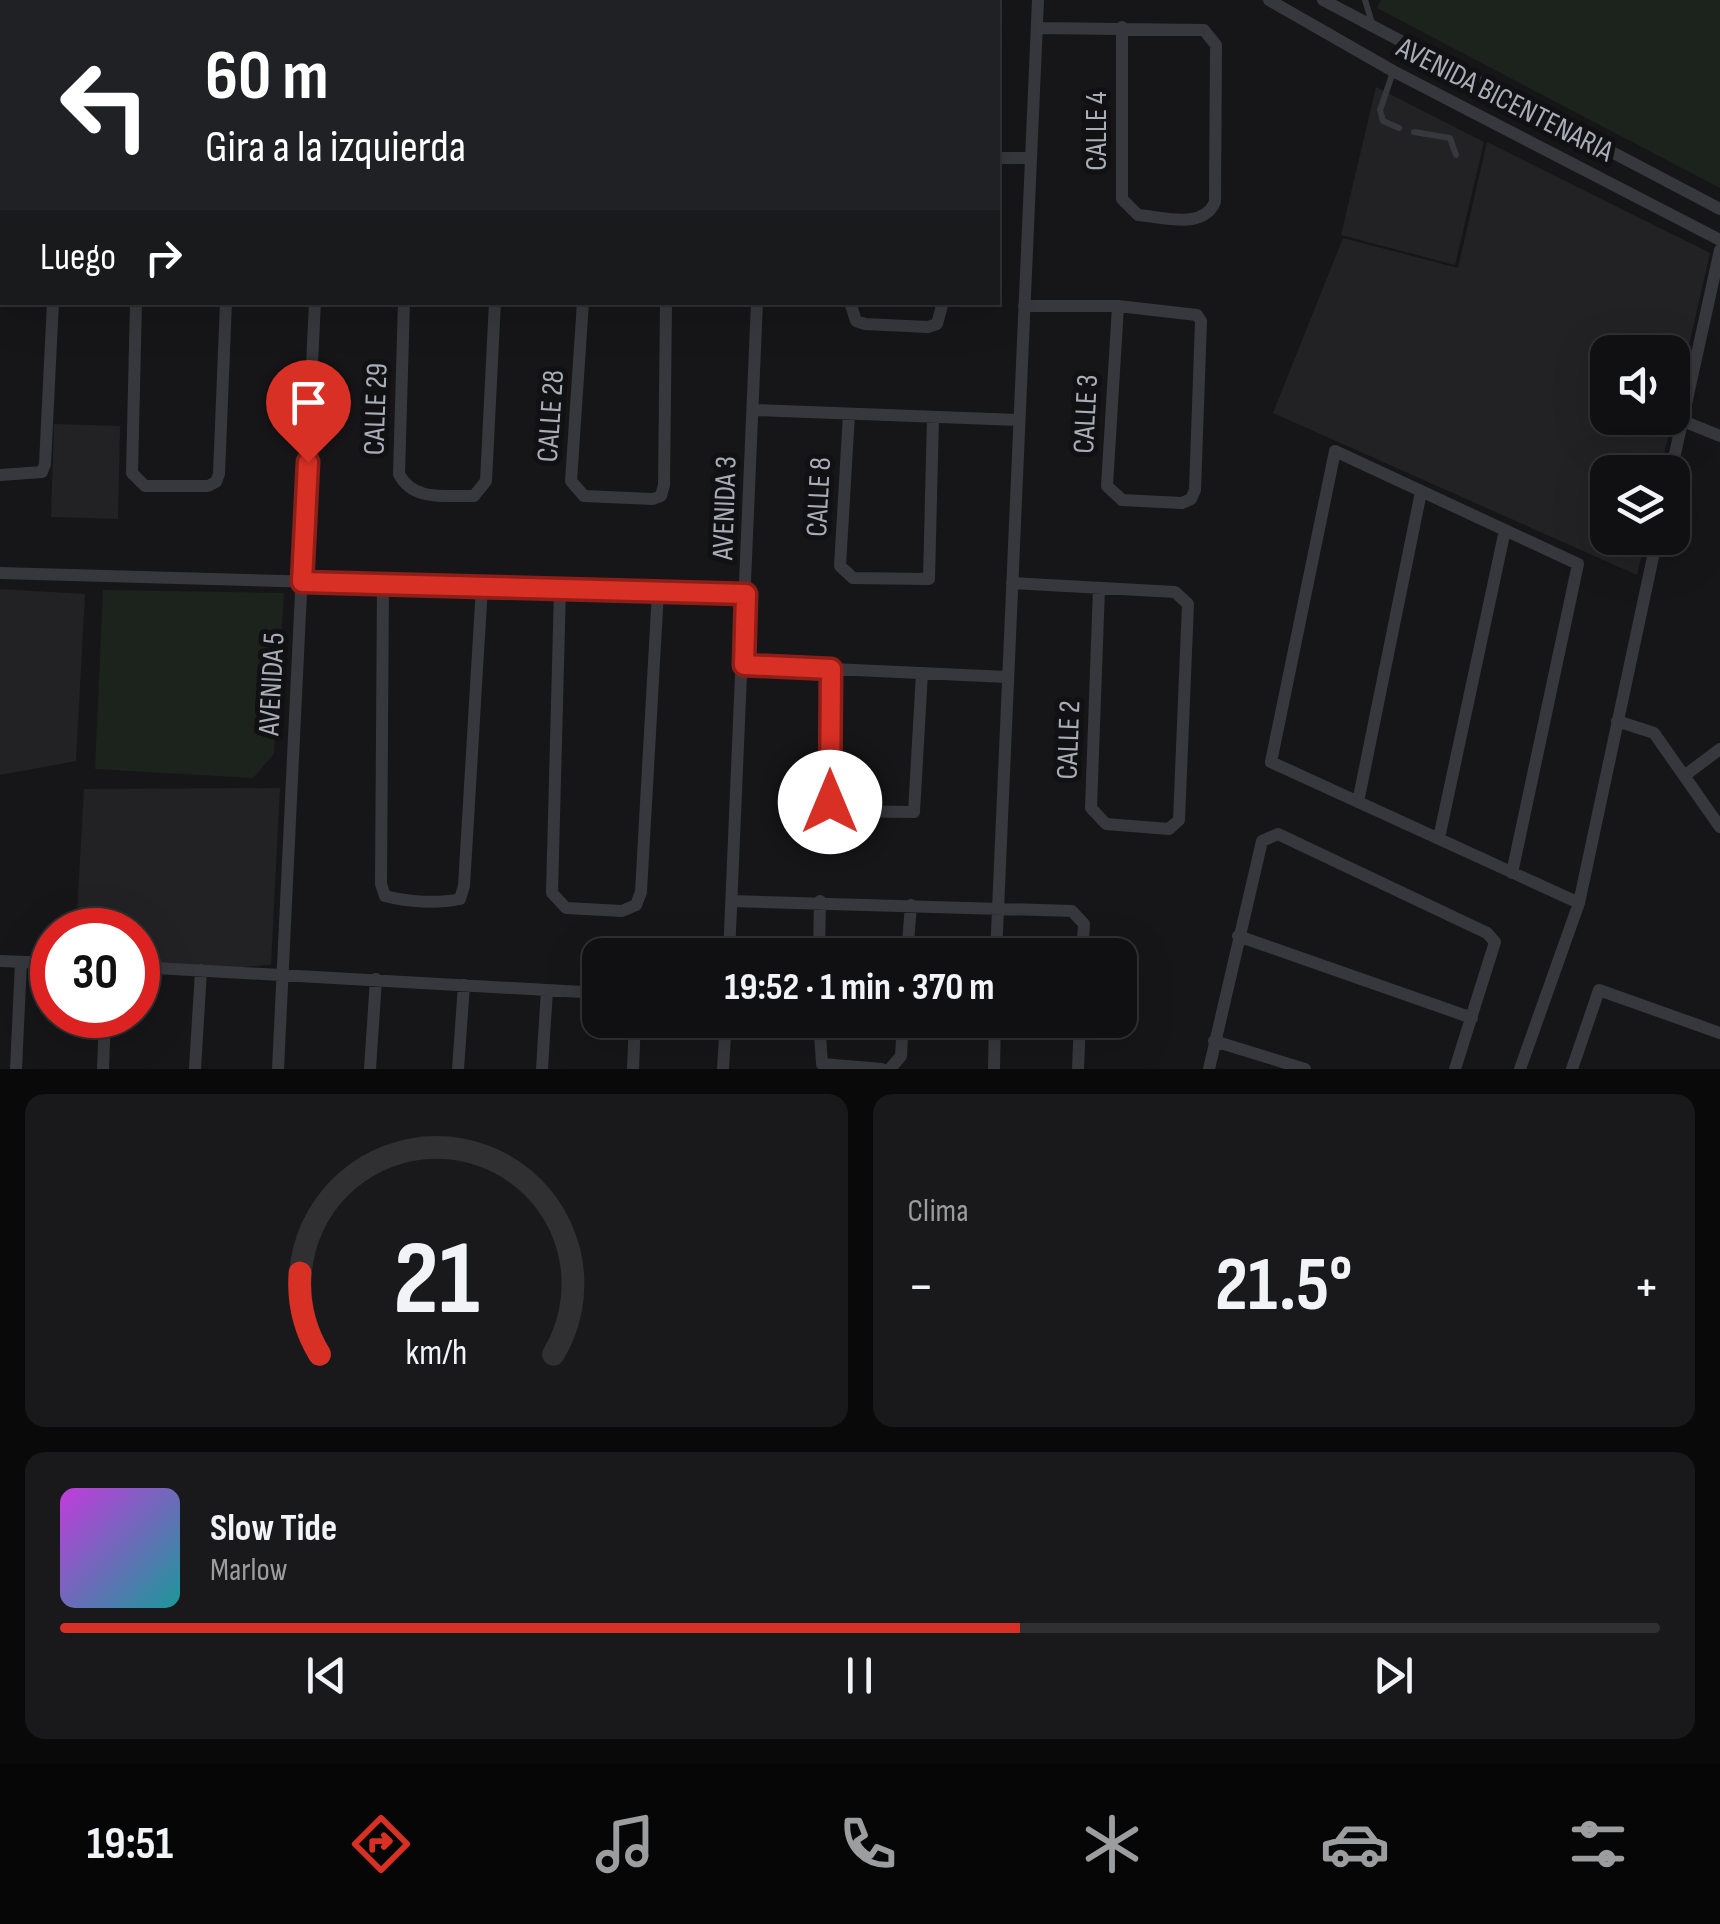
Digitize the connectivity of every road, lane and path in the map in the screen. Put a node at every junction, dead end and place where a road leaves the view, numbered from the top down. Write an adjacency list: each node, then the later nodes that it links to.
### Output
1 (1038, 0): 7 (street)
2 (1269, 0): 8 (street, AVENIDA BICENTENARIA)
3 (1324, 0): 6 (street, AVENIDA BICENTENARIA)
4 (1366, 0): 6 (lane)
5 (1122, 27): 5 (street, CALLE 4); 7 (street)
6 (1373, 27): 14 (street, AVENIDA BICENTENARIA)
7 (1037, 28): 13 (street)
8 (1393, 71): 9 (lane); 15 (street, AVENIDA BICENTENARIA)
9 (1399, 128)
10 (1414, 132): 11 (lane)
11 (1456, 155)
12 (1000, 158): 13 (street)
13 (1031, 158): 28 (street)
14 (1720, 209)
15 (1720, 240)
16 (1720, 250): 30 (street)
17 (53, 305): 37 (street)
18 (136, 305): 19 (street)
19 (226, 305)
20 (315, 305): 42 (street, AVENIDA 5)
21 (404, 305): 22 (street, CALLE 29)
22 (495, 305)
23 (583, 305): 24 (street, CALLE 28)
24 (666, 305)
25 (757, 305): 31 (street, AVENIDA 3)
26 (851, 305): 27 (street)
27 (942, 305)
28 (1024, 306): 29 (street); 34 (street)
29 (1118, 306): 29 (street, CALLE 3)
30 (1690, 389)
31 (754, 410): 32 (street); 49 (street, AVENIDA 3)
32 (849, 414): 33 (street); 33 (street, CALLE 8)
33 (933, 417): 34 (street)
34 (1020, 420): 43 (street)
35 (1690, 424): 36 (street)
36 (1720, 436)
37 (0, 474)
38 (1421, 492): 39 (street); 57 (street); 57 (street)
39 (1505, 530): 59 (street); 60 (street)
40 (1653, 555): 54 (street)
41 (0, 573): 42 (street)
42 (302, 582): 44 (street); 77 (street, AVENIDA 5)
43 (1012, 583): 46 (street); 53 (street)
44 (384, 584): 45 (street); 45 (street)
45 (482, 586): 47 (street)
46 (1099, 588): 46 (street, CALLE 2)
47 (560, 589): 48 (street); 48 (street)
48 (658, 591): 49 (street)
49 (746, 594): 50 (street, AVENIDA 3)
50 (744, 665): 51 (street); 61 (street, AVENIDA 3)
51 (831, 669): 52 (street); 52 (street)
52 (922, 673): 53 (street)
53 (1007, 677): 65 (street)
54 (1617, 721): 56 (street); 63 (street)
55 (1720, 749): 56 (street)
56 (1684, 776): 58 (street)
57 (1358, 802): 59 (street)
58 (1720, 827)
59 (1439, 838): 60 (street)
60 (1512, 873): 63 (street)
61 (732, 901): 62 (street); 67 (street, AVENIDA 3)
62 (820, 901): 64 (street); 68 (street)
63 (1579, 903): 92 (street)
64 (910, 905): 65 (street); 69 (street)
65 (997, 907): 70 (street); 71 (street)
66 (1238, 936): 82 (street); 82 (street); 91 (street)
67 (730, 938)
68 (819, 938)
69 (909, 938)
70 (996, 938)
71 (1083, 938)
72 (0, 961): 73 (street)
73 (22, 962): 74 (street); 93 (street)
74 (30, 962)
75 (160, 968): 76 (street)
76 (201, 970): 77 (street); 95 (street)
77 (282, 974): 78 (street); 96 (street, AVENIDA 5)
78 (376, 979): 79 (street); 97 (street)
79 (464, 985): 80 (street); 98 (street)
80 (547, 990): 81 (street); 99 (street)
81 (582, 992)
82 (1472, 1018): 108 (street)
83 (1720, 1033): 109 (street)
84 (105, 1038): 94 (street)
85 (634, 1038): 100 (street)
86 (725, 1038): 101 (street)
87 (820, 1038): 102 (street)
88 (902, 1038): 103 (street)
89 (994, 1038): 104 (street)
90 (1079, 1038): 105 (street)
91 (1214, 1040): 106 (street); 107 (street)
92 (1523, 1068)
93 (16, 1069)
94 (104, 1069)
95 (194, 1069)
96 (278, 1069)
97 (370, 1069)
98 (458, 1069)
99 (542, 1069)
100 (633, 1069)
101 (724, 1069)
102 (882, 1069)
103 (890, 1069)
104 (994, 1069)
105 (1078, 1069)
106 (1209, 1069)
107 (1305, 1069)
108 (1454, 1069)
109 (1572, 1069)

